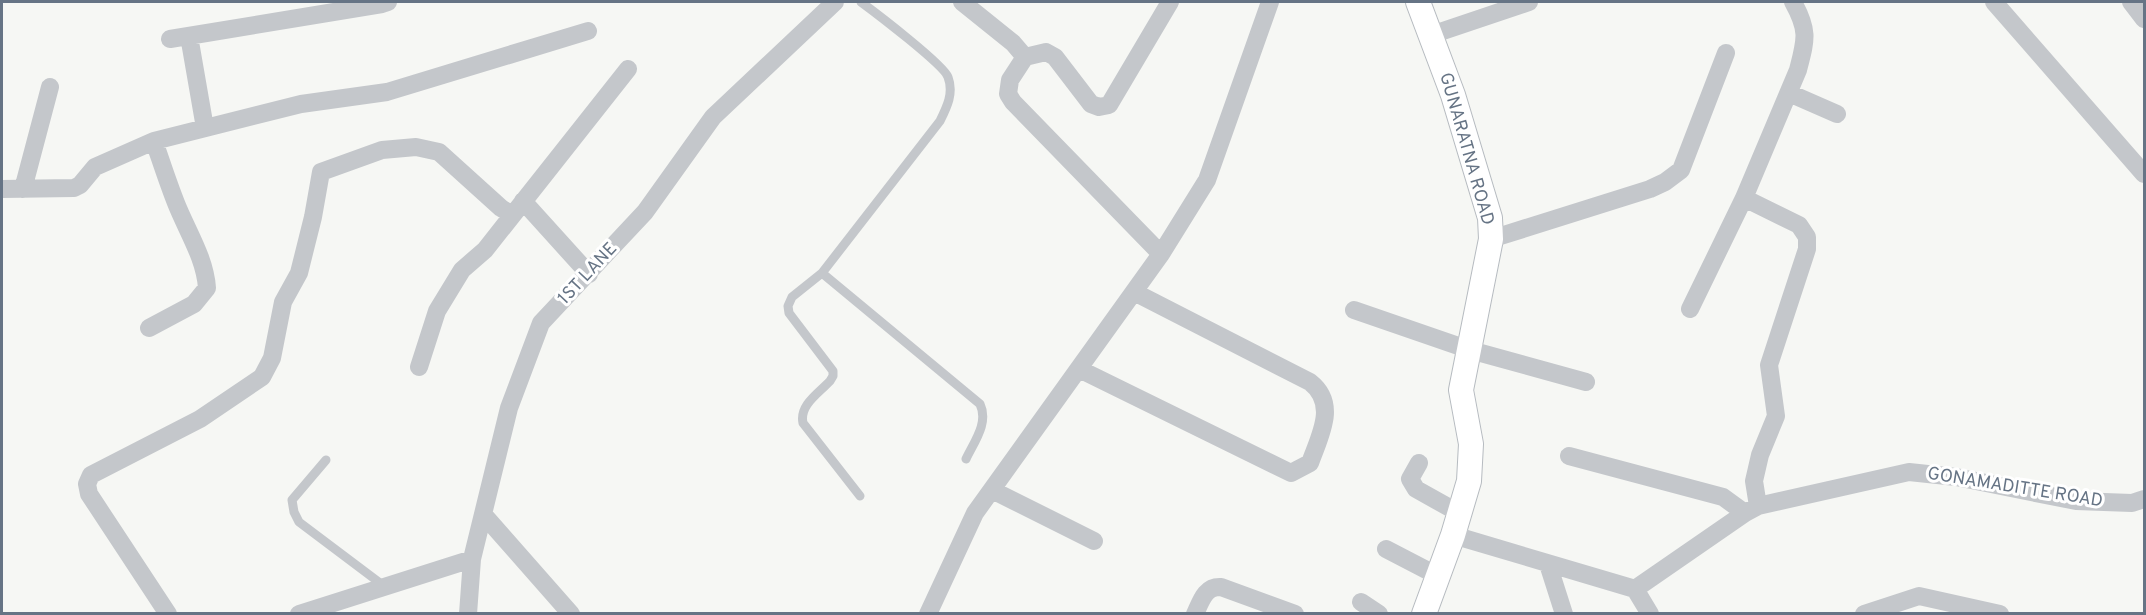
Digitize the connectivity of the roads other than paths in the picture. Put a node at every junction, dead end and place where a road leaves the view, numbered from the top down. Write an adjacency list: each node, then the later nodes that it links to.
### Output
1 (388, 2): 13 (street)
2 (835, 2): 31 (street, 1ST LANE)
3 (861, 2): 30 (lane)
4 (962, 2): 16 (street)
5 (1170, 2): 16 (street)
6 (1270, 2): 29 (street)
7 (1418, 2): 12 (street, GUNARATNA ROAD)
8 (1529, 2): 12 (street)
9 (1793, 2): 19 (street)
10 (1999, 3): 23 (street)
11 (588, 31): 21 (street)
12 (1431, 35): 28 (street, GUNARATNA ROAD)
13 (189, 36): 14 (street); 21 (street)
14 (170, 39)
15 (1726, 53): 28 (street)
16 (1025, 57): 29 (street)
17 (628, 69): 27 (street)
18 (50, 87): 25 (street)
19 (1789, 93): 20 (street); 26 (street)
20 (1837, 114)
21 (205, 128): 22 (street)
22 (154, 141): 25 (street); 35 (street)
23 (2145, 174)
24 (2, 189): 25 (street)
25 (23, 189)
26 (1744, 198): 33 (street); 47 (street)
27 (518, 208): 31 (street); 37 (street); 60 (street)
28 (1491, 239): 36 (street, GUNARATNA ROAD)
29 (1161, 254): 32 (street)
30 (822, 273): 41 (lane); 45 (lane)
31 (589, 274): 48 (street, 1ST LANE)
32 (1134, 292): 38 (street); 38 (street)
33 (1690, 309)
34 (1354, 310): 36 (street)
35 (149, 328)
36 (1470, 350): 39 (street); 49 (street, GUNARATNA ROAD)
37 (419, 367)
38 (1079, 369): 44 (street)
39 (1587, 382)
40 (1569, 456): 47 (street)
41 (966, 459)
42 (326, 460): 55 (lane)
43 (1419, 463): 49 (street)
44 (992, 490): 50 (street); 64 (street)
45 (860, 496)
46 (2145, 499): 47 (street, GONAMADITTE ROAD)
47 (1752, 510): 56 (street, GONAMADITTE ROAD)
48 (483, 514): 52 (street, 1ST LANE); 63 (street)
49 (1456, 524): 53 (street); 54 (street, GUNARATNA ROAD)
50 (1094, 542)
51 (1386, 549): 54 (street)
52 (472, 559): 55 (street); 62 (street, 1ST LANE)
53 (1548, 564): 56 (street); 57 (street)
54 (1438, 576): 68 (street, GUNARATNA ROAD)
55 (384, 586): 61 (street)
56 (1635, 589): 71 (street)
57 (1557, 592): 69 (street); 70 (street)
58 (1361, 602): 67 (street)
59 (1885, 610): 72 (street); 73 (street)
60 (168, 614)
61 (299, 614)
62 (468, 614)
63 (571, 614)
64 (928, 614)
65 (1194, 614): 66 (street)
66 (1295, 614)
67 (1379, 614)
68 (1424, 614)
69 (1549, 614)
70 (1564, 614)
71 (1650, 614)
72 (1864, 614)
73 (2000, 614)

